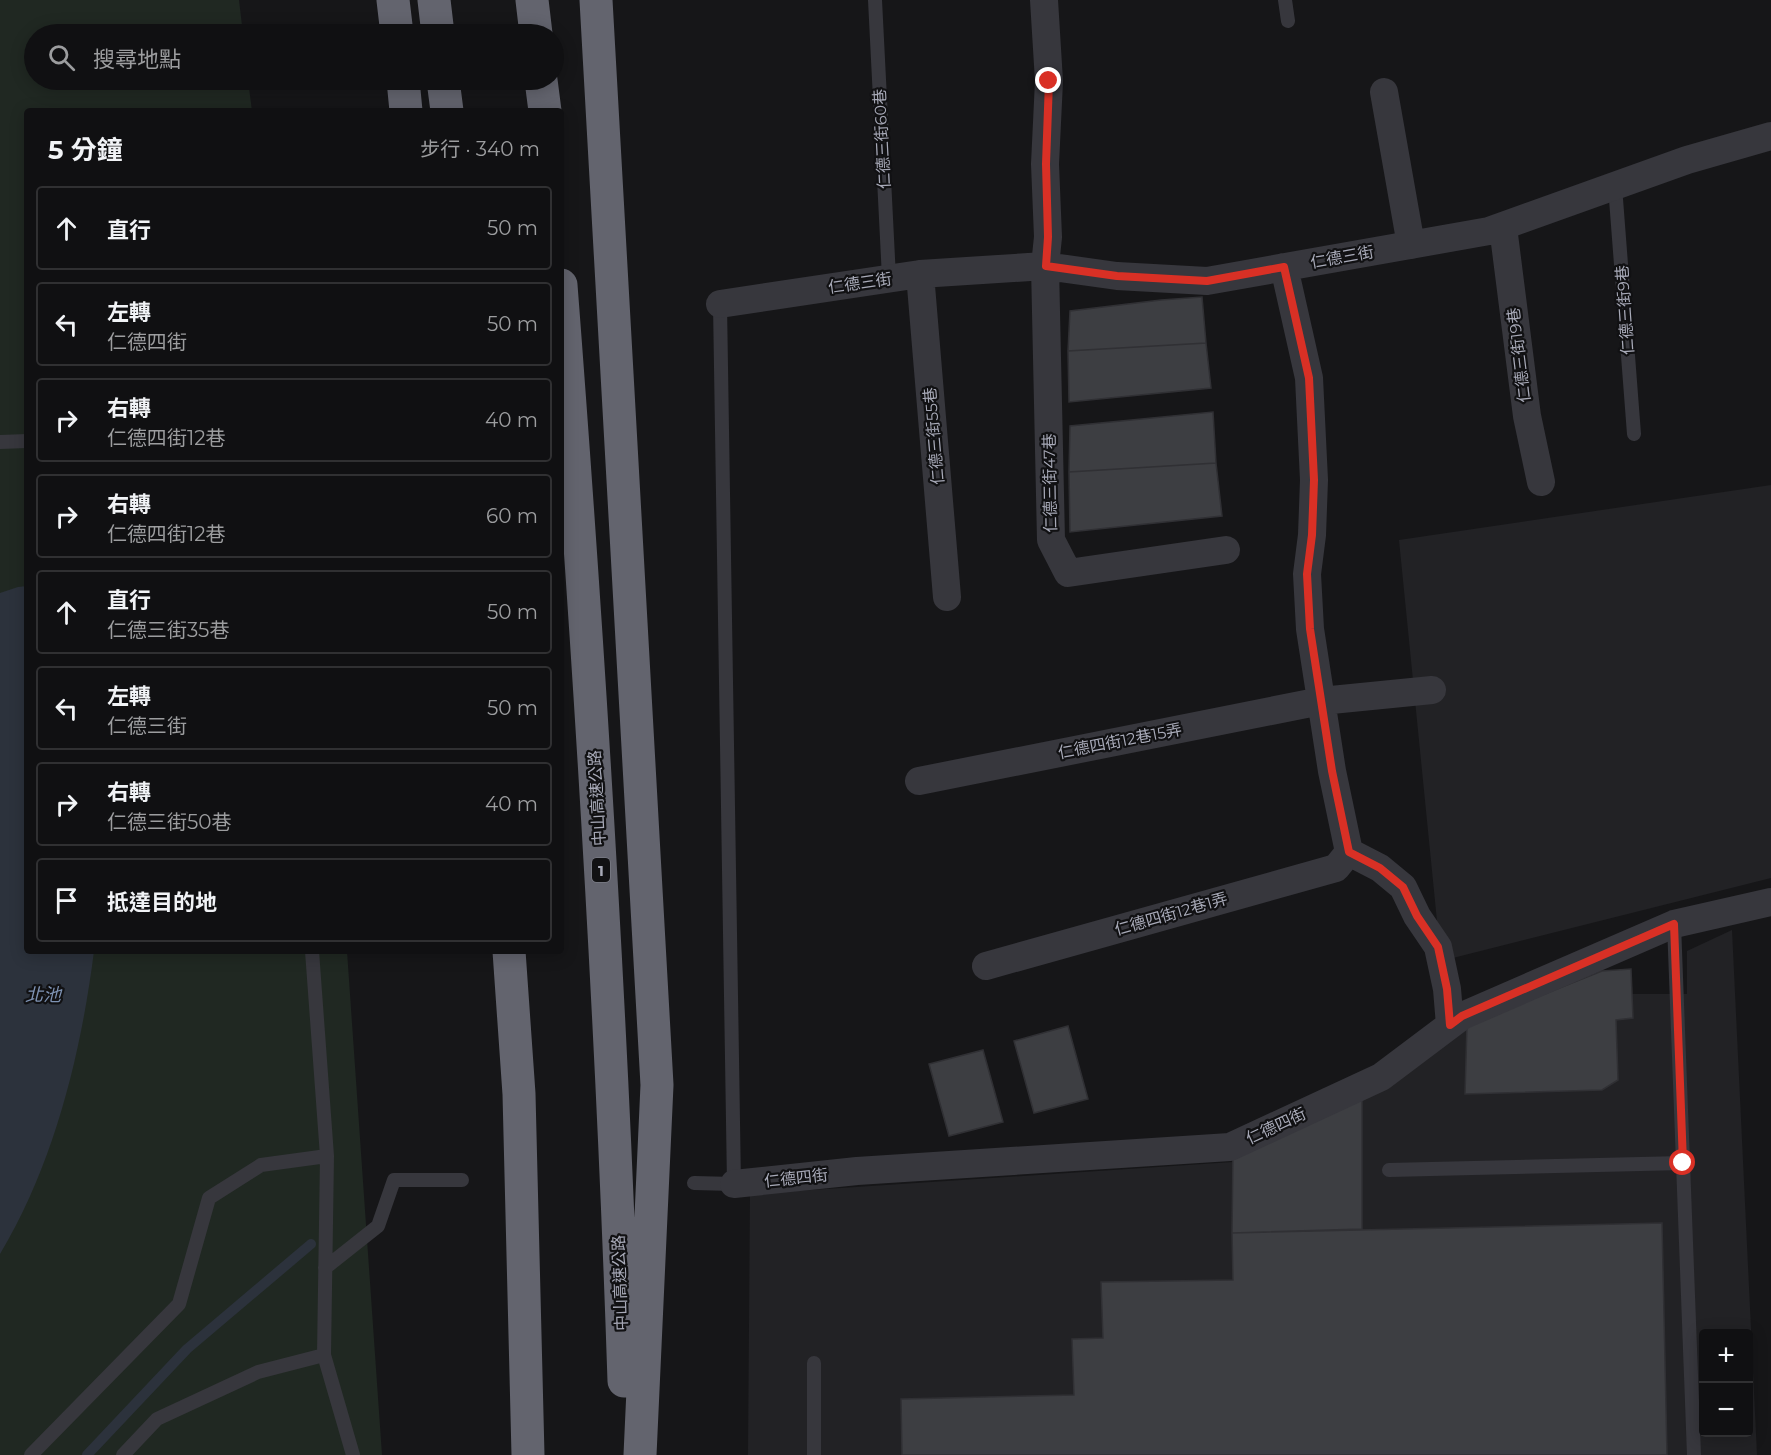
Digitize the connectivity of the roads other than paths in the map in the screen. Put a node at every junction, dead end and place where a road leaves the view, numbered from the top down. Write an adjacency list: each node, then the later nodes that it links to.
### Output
1 (393, 0): 9 (highway)
2 (434, 0): 10 (highway)
3 (532, 0): 11 (highway)
4 (596, 0): 61 (highway)
5 (875, 0): 26 (lane, 仁德三街60巷)
6 (1044, 0): 23 (street)
7 (1285, 0): 8 (lane)
8 (1288, 21)
9 (396, 24)
10 (437, 24)
11 (535, 24)
12 (404, 90): 16 (highway)
13 (445, 90): 17 (highway)
14 (542, 90): 18 (highway)
15 (1384, 92): 22 (street)
16 (406, 108)
17 (447, 108)
18 (545, 108)
19 (1771, 136): 20 (street, 仁德三街)
20 (1615, 186): 21 (street, 仁德三街); 29 (lane, 仁德三街9巷)
21 (1503, 227): 22 (street, 仁德三街); 32 (street, 仁德三街19巷)
22 (1411, 245): 24 (street, 仁德三街)
23 (1046, 266): 24 (street, 仁德三街); 25 (street, 仁德三街); 33 (street, 仁德三街47巷)
24 (1284, 267): 36 (street)
25 (920, 274): 26 (street, 仁德三街); 34 (street, 仁德三街55巷)
26 (889, 278): 27 (street, 仁德三街)
27 (720, 304): 52 (lane)
28 (564, 323): 60 (highway, 中山高速公路 / 1)
29 (1634, 434)
30 (24, 441): 31 (lane)
31 (0, 442)
32 (1541, 482)
33 (1226, 550)
34 (947, 597)
35 (1432, 690): 36 (street, 仁德四街12巷15弄)
36 (1321, 700): 37 (street, 仁德四街12巷15弄); 38 (street)
37 (919, 781)
38 (1349, 852): 44 (street, 仁德四街12巷1弄); 45 (street)
39 (1771, 902): 40 (street, 仁德四街)
40 (1674, 924): 45 (street, 仁德四街); 48 (lane)
41 (312, 954): 47 (lane)
42 (493, 954): 46 (highway)
43 (509, 954): 46 (highway)
44 (986, 966)
45 (1450, 1025): 52 (street, 仁德四街)
46 (519, 1094): 59 (highway)
47 (327, 1156): 53 (lane); 56 (lane)
48 (1683, 1163): 49 (lane); 63 (lane)
49 (1389, 1170)
50 (462, 1180): 53 (lane)
51 (693, 1183): 52 (lane)
52 (734, 1184)
53 (326, 1269): 54 (lane)
54 (324, 1355): 57 (lane); 58 (lane)
55 (814, 1363): 62 (lane)
56 (31, 1455)
57 (123, 1455)
58 (353, 1455)
59 (528, 1455)
60 (626, 1455)
61 (640, 1455)
62 (814, 1455)
63 (1694, 1455)

